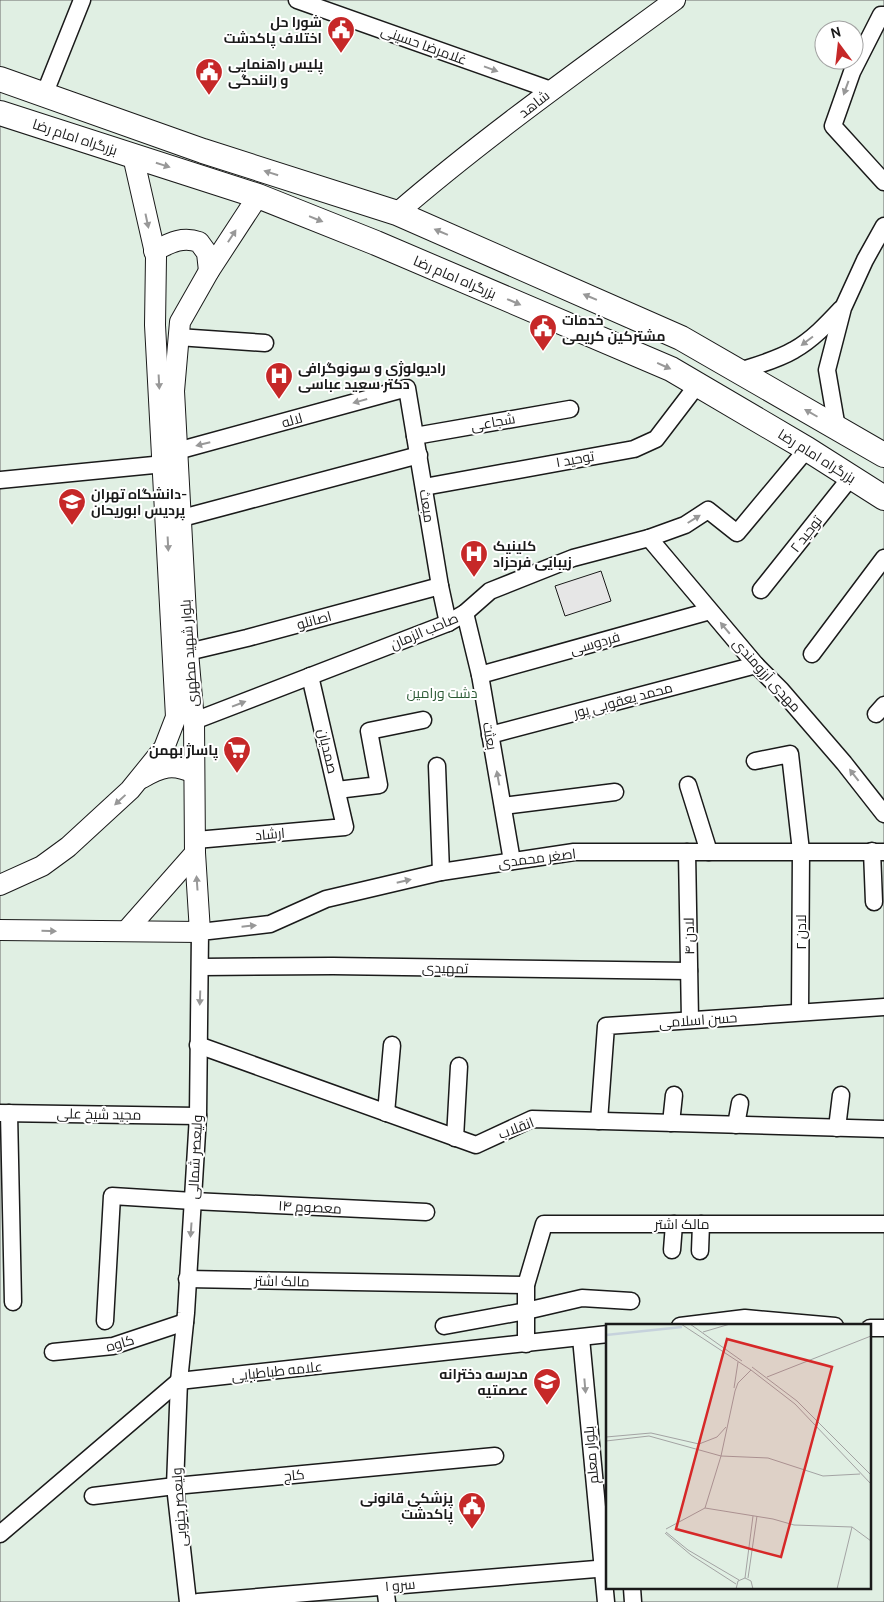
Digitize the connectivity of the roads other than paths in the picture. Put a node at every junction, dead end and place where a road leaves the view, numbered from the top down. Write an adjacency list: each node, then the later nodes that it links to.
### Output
1 (82, 0): 7 (street)
2 (297, 0): 6 (street, غلامرضا حسینی, one-way to 6)
3 (675, 0): 6 (main road, شاهد)
4 (884, 16): 10 (street, one-way to 10)
5 (0, 79): 7 (highway, بزرگراه امام رضا)
6 (551, 90): 12 (main road, شاهد)
7 (44, 95): 12 (highway, بزرگراه امام رضا, one-way to 7)
8 (0, 113): 9 (highway, بزرگراه امام رضا)
9 (133, 156): 11 (highway, بزرگراه امام رضا, one-way to 11); 14 (main road, بلوار شهید مطهری, one-way to 14)
10 (884, 182)
11 (258, 196): 15 (main road, بلوار شهید مطهری, one-way to 11); 20 (highway, بزرگراه امام رضا, one-way to 20)
12 (396, 213): 19 (highway, بزرگراه امام رضا, one-way to 12)
13 (884, 226): 16 (street)
14 (154, 251): 15 (main road); 28 (main road, بلوار شهید مطهری, one-way to 28)
15 (209, 271): 17 (main road, بلوار شهید مطهری)
16 (843, 308): 19 (street, one-way to 19); 23 (street)
17 (178, 337): 18 (street); 28 (main road, بلوار شهید مطهری)
18 (264, 343)
19 (739, 371): 23 (highway, بزرگراه امام رضا, one-way to 19)
20 (698, 384): 25 (highway, بزرگراه امام رضا); 31 (street, توحید ۱)
21 (407, 388): 24 (street, مبعث); 28 (street, لاله, one-way to 28)
22 (570, 409): 24 (street, شجاعی)
23 (837, 428): 26 (highway, بزرگراه امام رضا)
24 (415, 436): 27 (street, مبعث)
25 (807, 449): 29 (highway, بزرگراه امام رضا); 34 (street, صاحب الزمان, one-way to 25)
26 (884, 454)
27 (419, 455): 31 (street, مبعث); 33 (street)
28 (170, 458): 30 (street, لاله); 33 (main road, بلوار شهید مطهری); 52 (main road, بلوار شهید مطهری, one-way to 52)
29 (851, 477): 32 (highway, بزرگراه امام رضا); 37 (street, توحید ۲)
30 (0, 480)
31 (424, 487): 36 (street, مبعث)
32 (884, 498)
33 (182, 518): 41 (main road, بلوار شهید مطهری)
34 (649, 538): 38 (street, مهدی آرزومندی); 39 (street, صاحب الزمان)
35 (884, 558): 42 (street)
36 (440, 586): 40 (street, مبعث); 41 (street, اصانلو)
37 (761, 590)
38 (710, 611): 43 (street, مهدی آرزومندی, one-way to 38); 44 (street, فردوسی)
39 (465, 613): 40 (street, صاحب الزمان); 44 (street, بعثت)
40 (448, 623): 45 (street, صاحب الزمان)
41 (188, 652): 47 (main road, بلوار شهید مطهری)
42 (812, 654)
43 (756, 666): 48 (street, محمد یعقوبی پور); 57 (street, مهدی آرزومندی, one-way to 43)
44 (480, 675): 48 (street, بعثت)
45 (310, 676): 47 (street, صاحب الزمان, one-way to 45); 54 (street, صمدیان)
46 (423, 720): 54 (street)
47 (194, 721): 51 (main road, بلوار شهید مطهری)
48 (490, 735): 56 (street, بعثت, one-way to 48)
49 (755, 761): 62 (street, لادن ۲)
50 (437, 766): 65 (street)
51 (193, 774): 52 (main road); 59 (main road, بلوار شهید مطهری)
52 (140, 779): 66 (main road, بلوار شهید مطهری, one-way to 66)
53 (688, 785): 61 (street)
54 (337, 790): 58 (street, صمدیان)
55 (614, 792): 56 (street)
56 (502, 806): 64 (street, بعثت)
57 (884, 814)
58 (345, 827): 59 (street, ارشاد)
59 (196, 847): 69 (main road); 70 (main road, بلوار شهید مطهری, one-way to 59)
60 (687, 852): 61 (street, اصغر محمدی); 64 (street, اصغر محمدی); 72 (street, لادن ۴)
61 (709, 852): 62 (street, اصغر محمدی)
62 (802, 852): 63 (street, اصغر محمدی); 74 (street, لادن ۲)
63 (878, 852): 67 (street)
64 (512, 861): 65 (street, اصغر محمدی)
65 (441, 872): 70 (street, اصغر محمدی, one-way to 65)
66 (0, 885)
67 (874, 902)
68 (0, 930): 69 (main road, one-way to 69)
69 (127, 930): 70 (main road)
70 (200, 932): 71 (street, ولیعصر شمالی)
71 (201, 968): 72 (street, تمهیدی); 76 (street, ولیعصر شمالی, one-way to 76)
72 (689, 971): 75 (street, لادن ۴)
73 (884, 1008): 74 (street, حسن اسلامی)
74 (800, 1012): 75 (street, حسن اسلامی)
75 (690, 1020): 85 (street, حسن اسلامی)
76 (198, 1045): 83 (street, انقلاب); 84 (street, ولیعصر شمالی)
77 (392, 1045): 83 (street)
78 (459, 1066): 90 (street)
79 (674, 1095): 86 (street)
80 (841, 1095): 88 (street)
81 (740, 1103): 87 (street)
82 (5, 1113): 84 (street, مجید شیخ علی); 92 (street)
83 (386, 1113): 90 (street, انقلاب)
84 (198, 1116): 91 (street, ولیعصر شمالی)
85 (599, 1121): 86 (street, انقلاب); 90 (street, انقلاب)
86 (671, 1123): 87 (street, انقلاب)
87 (736, 1125): 88 (street, انقلاب)
88 (837, 1128): 89 (street, انقلاب)
89 (884, 1129)
90 (454, 1138)
91 (193, 1201): 93 (street, ۱۴ معصوم); 100 (street, ولیعصر شمالی, one-way to 100); 105 (street, ۱۴ معصوم)
92 (6, 1211): 99 (street)
93 (426, 1212)
94 (674, 1224): 95 (street, مالک اشتر); 97 (street); 101 (street, مالک اشتر)
95 (701, 1224): 96 (street, مالک اشتر); 98 (street)
96 (884, 1224)
97 (672, 1250)
98 (700, 1251)
99 (6, 1257): 103 (street)
100 (187, 1279): 101 (street, مالک اشتر); 106 (street, ولیعصر شمالی)
101 (526, 1285): 104 (street, مالک اشتر)
102 (631, 1301): 104 (street)
103 (13, 1302)
104 (526, 1312): 109 (street); 112 (street, مالک اشتر)
105 (106, 1321)
106 (185, 1322): 113 (street, کاوه); 114 (street, ولیعصر شمالی)
107 (696, 1324): 108 (street)
108 (812, 1324)
109 (444, 1326)
110 (606, 1337): 111 (street, علامه طباطبایی)
111 (580, 1338): 112 (street, علامه طباطبایی); 119 (street, بلوار معلم, one-way to 119)
112 (526, 1344): 114 (street, علامه طباطبایی)
113 (53, 1352)
114 (180, 1381): 116 (street, ولیعصر جنوبی); 118 (street)
115 (495, 1456): 116 (street, کاج)
116 (176, 1486): 117 (street, کاج); 121 (street, ولیعصر جنوبی)
117 (93, 1496)
118 (0, 1534)
119 (605, 1568): 120 (street, سرو ۱); 123 (street, بلوار معلم)
120 (386, 1594): 122 (street, سرو ۱)
121 (188, 1602)
122 (198, 1602)
123 (606, 1602)

